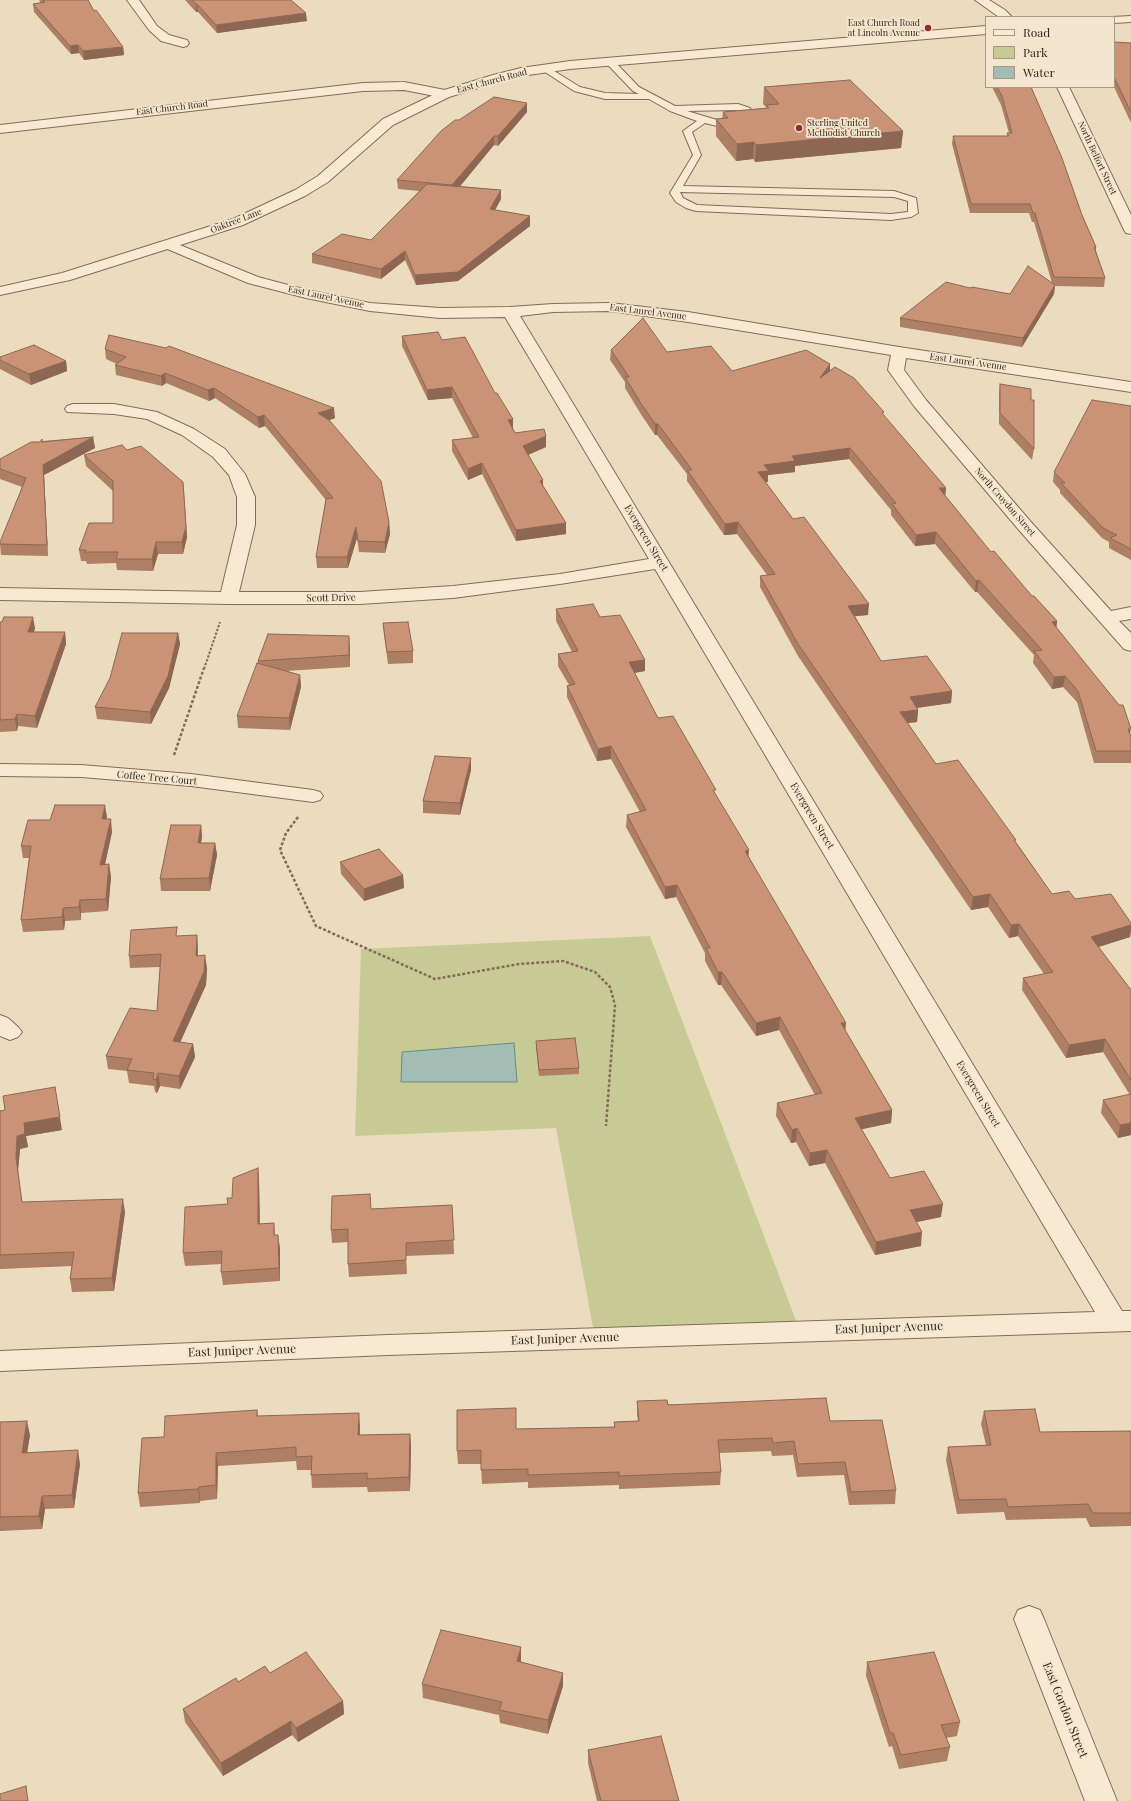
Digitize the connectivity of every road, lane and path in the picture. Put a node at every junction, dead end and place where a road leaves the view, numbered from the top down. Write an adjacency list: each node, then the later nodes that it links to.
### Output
1 (133, 0): 7 (street)
2 (981, 0): 3 (street)
3 (1005, 16)
4 (1131, 19): 5 (street)
5 (1115, 20)
6 (985, 30): 8 (street, East Church Road)
7 (183, 43)
8 (610, 62): 9 (street, East Church Road); 12 (lane)
9 (543, 68): 11 (street, East Church Road); 12 (lane)
10 (1063, 88): 17 (street, North Belfort Street)
11 (445, 94): 15 (street, East Church Road); 18 (street, Oaktree Lane)
12 (649, 97): 13 (lane)
13 (673, 109): 14 (lane); 14 (lane)
14 (704, 120): 16 (lane)
15 (0, 129)
16 (677, 189): 16 (lane)
17 (1131, 230)
18 (170, 245): 19 (street, Oaktree Lane); 20 (street, East Laurel Avenue)
19 (0, 291)
20 (510, 312): 21 (street, East Laurel Avenue); 24 (street, Evergreen Street)
21 (899, 352): 22 (street, East Laurel Avenue); 28 (street, North Croydon Street)
22 (1131, 387)
23 (73, 409): 26 (street)
24 (660, 563): 26 (street, Scott Drive); 34 (street, Evergreen Street)
25 (0, 594): 26 (street, Scott Drive)
26 (229, 598): 31 (path)
27 (1131, 613): 28 (street)
28 (1107, 616): 29 (street, North Croydon Street)
29 (1131, 645)
30 (0, 770): 31 (street, Coffee Tree Court)
31 (166, 778): 32 (street, Coffee Tree Court)
32 (314, 796): 33 (path)
33 (606, 1126)
34 (1122, 1321): 35 (street, East Juniper Avenue)
35 (0, 1361)
36 (1029, 1619): 37 (street, East Gordon Street)
37 (1101, 1801)

